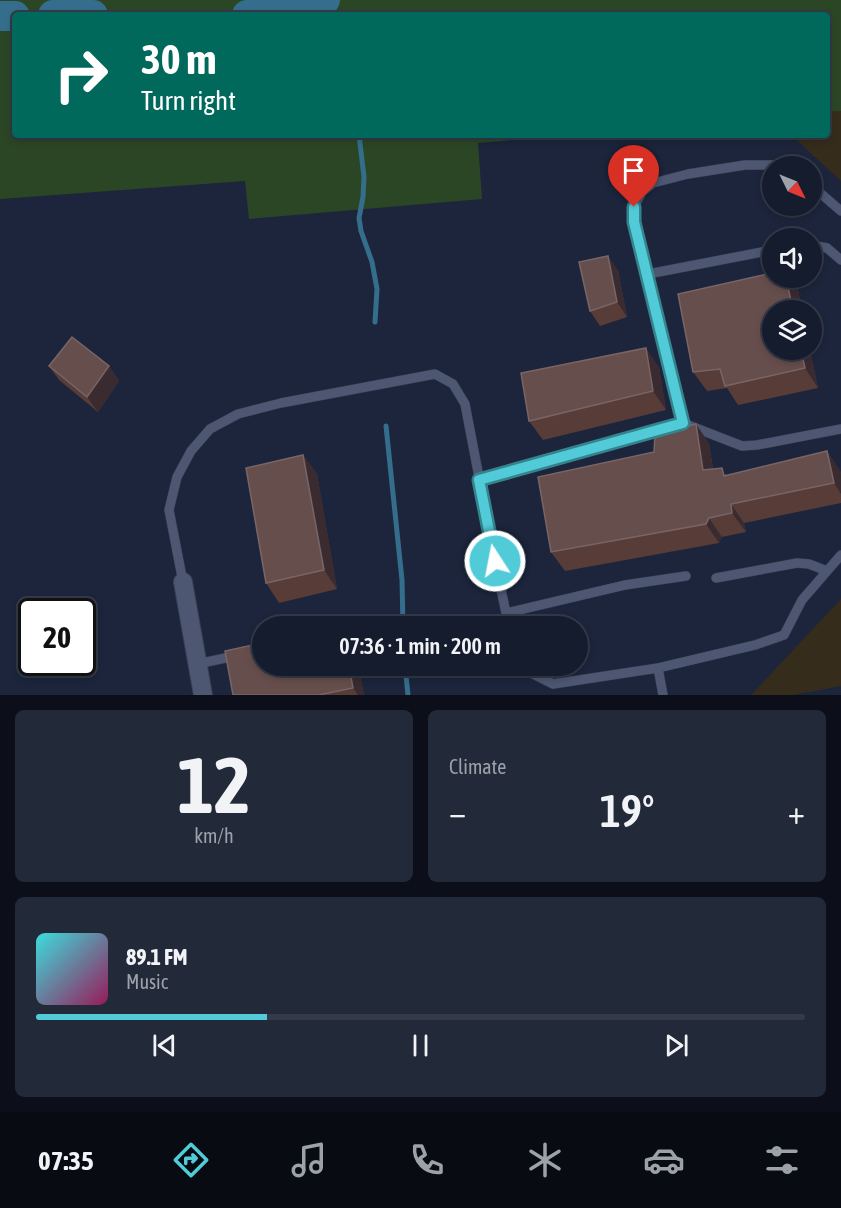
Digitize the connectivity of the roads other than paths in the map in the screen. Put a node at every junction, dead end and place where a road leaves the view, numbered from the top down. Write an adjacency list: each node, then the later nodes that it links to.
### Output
1 (762, 165): 7 (lane)
2 (822, 195): 3 (lane)
3 (841, 211)
4 (822, 247): 6 (lane)
5 (762, 252): 7 (lane)
6 (841, 260)
7 (648, 274): 8 (lane)
8 (683, 423): 9 (lane); 10 (lane)
9 (841, 429)
10 (479, 480): 15 (lane); 16 (lane)
11 (841, 555): 12 (lane)
12 (827, 571): 14 (lane); 20 (lane)
13 (686, 576): 16 (lane)
14 (716, 578)
15 (183, 582): 19 (street)
16 (506, 613): 17 (lane)
17 (507, 616)
18 (241, 655): 19 (lane)
19 (197, 664): 22 (street)
20 (658, 668): 21 (lane); 23 (lane)
21 (536, 676)
22 (202, 695)
23 (663, 695)

